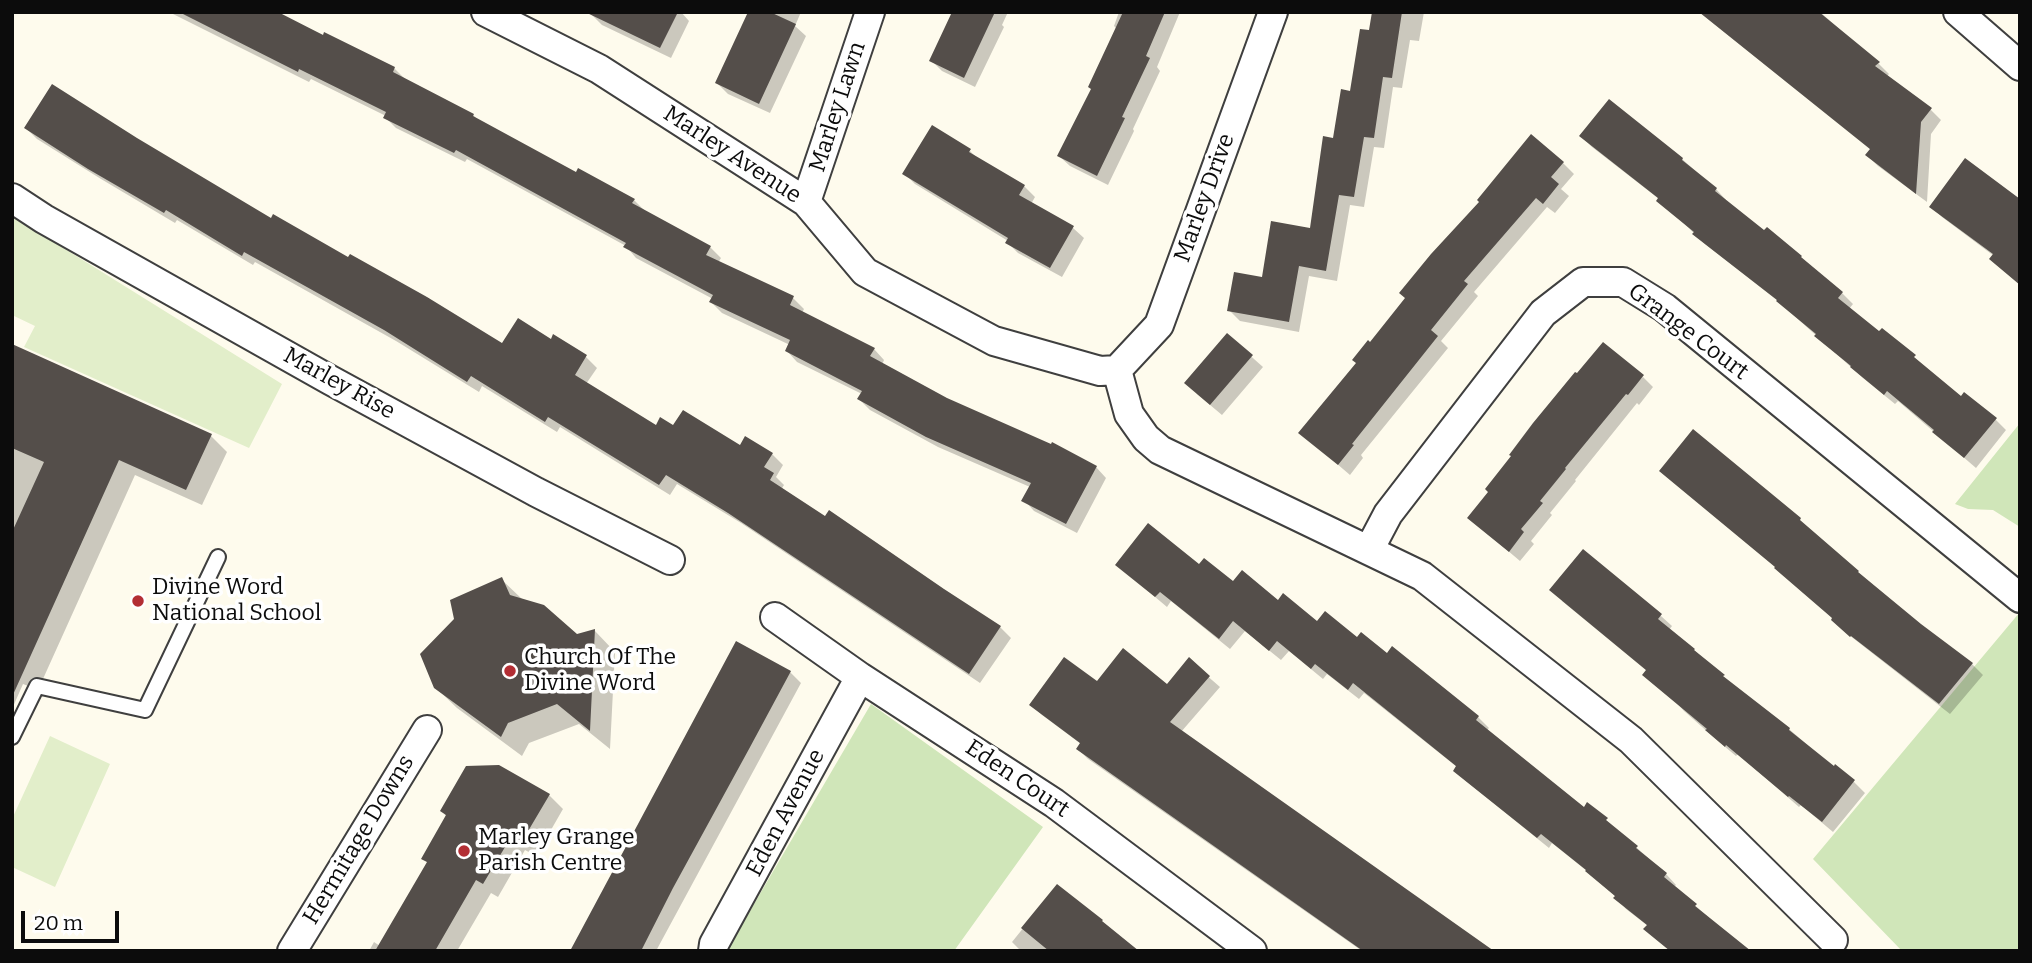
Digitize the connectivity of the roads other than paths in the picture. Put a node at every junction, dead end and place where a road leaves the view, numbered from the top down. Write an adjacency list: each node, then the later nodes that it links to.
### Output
1 (486, 12): 7 (street, Marley Avenue)
2 (870, 12): 7 (street, Marley Lawn)
3 (1273, 12): 8 (street, Marley Drive)
4 (1958, 12): 5 (street)
5 (2020, 66)
6 (12, 198): 11 (street, Marley Rise)
7 (806, 202): 8 (street, Marley Avenue)
8 (1117, 370): 9 (street)
9 (1369, 550): 12 (street, Grange Court); 17 (street)
10 (218, 557): 16 (lane)
11 (670, 561)
12 (2020, 598)
13 (775, 617): 14 (street, Eden Court)
14 (860, 677): 19 (street, Eden Avenue); 20 (street, Eden Court)
15 (427, 730): 18 (street, Hermitage Downs)
16 (12, 737)
17 (1833, 940)
18 (292, 951)
19 (713, 951)
20 (1252, 951)

